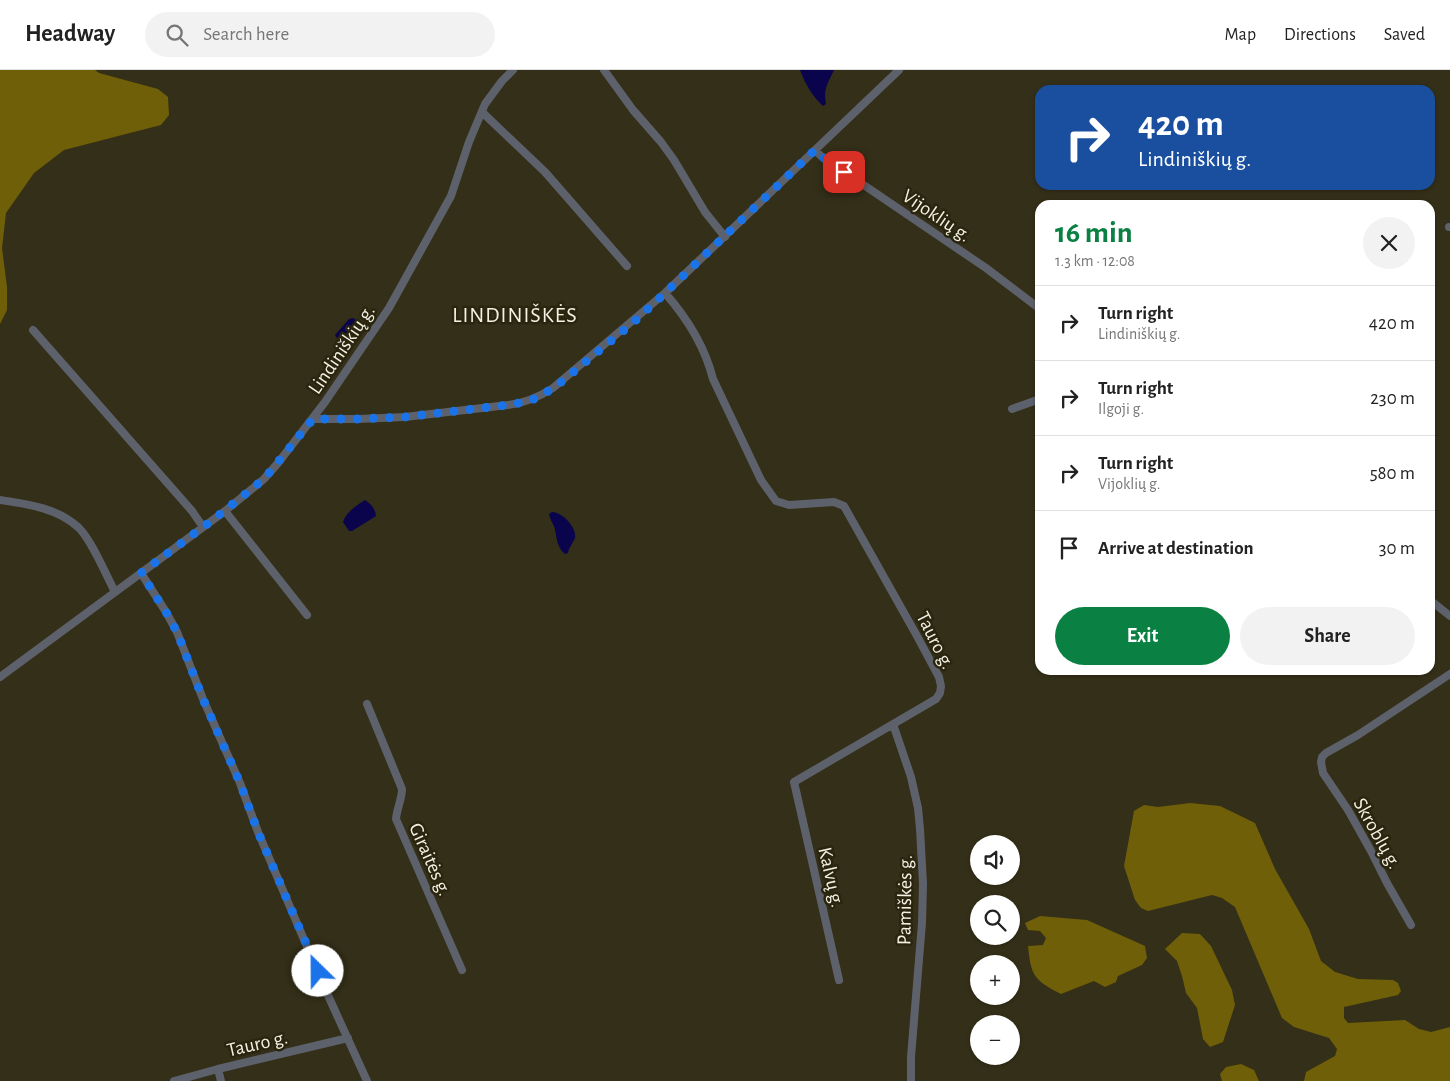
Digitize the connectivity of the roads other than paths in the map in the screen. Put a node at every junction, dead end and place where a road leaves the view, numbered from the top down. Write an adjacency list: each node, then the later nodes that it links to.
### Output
1 (513, 70): 4 (street, Lindiniškių g.)
2 (604, 70): 6 (street)
3 (899, 70): 5 (street)
4 (482, 112): 7 (street); 13 (street, Lindiniškių g.)
5 (815, 150): 6 (street); 9 (street, Vijoklių g.)
6 (725, 237): 8 (street)
7 (627, 266)
8 (665, 293): 13 (street); 25 (street, Tauro g.)
9 (1035, 304)
10 (33, 330): 16 (street)
11 (1035, 401): 12 (street)
12 (1012, 408)
13 (313, 419): 15 (street, Lindiniškių g.)
14 (0, 500): 18 (street)
15 (225, 511): 16 (street, Lindiniškių g.); 20 (street)
16 (203, 528): 17 (street, Lindiniškių g.)
17 (141, 573): 18 (street, Lindiniškių g.); 30 (street)
18 (115, 592): 23 (street, Lindiniškių g.)
19 (1435, 604): 21 (street)
20 (307, 615)
21 (1450, 616)
22 (1450, 674): 27 (street, Skroblų g.)
23 (0, 677)
24 (367, 704): 28 (street, Giraitės g.)
25 (893, 724): 26 (street, Tauro g.); 35 (street, Pamiškės g.)
26 (794, 782): 29 (street, Kalvų g.)
27 (1411, 925)
28 (462, 970)
29 (839, 980)
30 (348, 1038): 31 (street, Tauro g.); 34 (street)
31 (218, 1069): 32 (street, Tauro g.); 33 (street)
32 (174, 1081)
33 (221, 1081)
34 (367, 1081)
35 (911, 1081)

